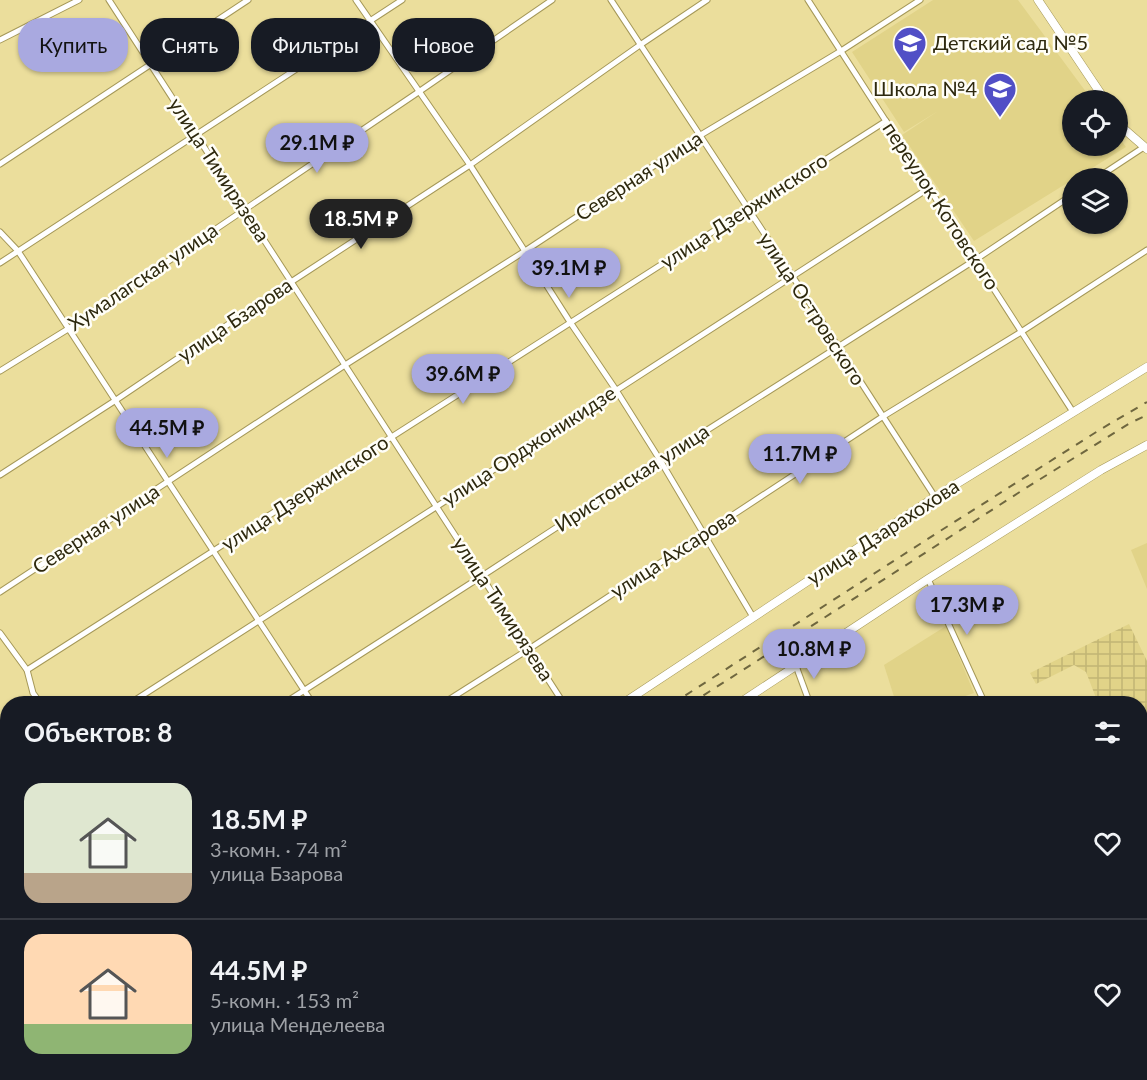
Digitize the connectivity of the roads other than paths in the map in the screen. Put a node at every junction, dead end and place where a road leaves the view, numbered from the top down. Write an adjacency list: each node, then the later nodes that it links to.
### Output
1 (79, 0): 16 (street)
2 (109, 0): 18 (street, улица Тимирязева)
3 (248, 0): 12 (street)
4 (356, 0): 13 (street)
5 (402, 0): 14 (street)
6 (552, 0): 24 (street, Хумалагская улица)
7 (611, 0): 17 (street, улица Островского)
8 (707, 0): 17 (street, улица Бзарова)
9 (808, 0): 19 (street, переулок Котовского)
10 (920, 0): 19 (street, Северная улица)
11 (1038, 0): 23 (street)
12 (220, 18)
13 (368, 18)
14 (375, 18)
15 (380, 35): 24 (street)
16 (0, 40)
17 (640, 45): 28 (street, улица Островского); 31 (street, улица Бзарова)
18 (140, 48)
19 (841, 51): 25 (street, переулок Котовского); 28 (street, Северная улица)
20 (140, 71): 30 (street)
21 (155, 72): 27 (street, улица Тимирязева)
22 (291, 72): 27 (street)
23 (1098, 90)
24 (420, 91): 31 (street); 35 (street, Хумалагская улица)
25 (886, 121): 33 (street, переулок Котовского); 36 (street, улица Дзержинского)
26 (1128, 132): 29 (street)
27 (196, 134): 35 (street, улица Тимирязева); 40 (street)
28 (699, 136): 36 (street, улица Островского); 39 (street, Северная улица)
29 (1146, 146): 32 (street)
30 (0, 164)
31 (470, 165): 39 (street); 44 (street, улица Бзарова)
32 (1112, 168)
33 (929, 188): 41 (street, переулок Котовского); 43 (street, улица Орджоникидзе)
34 (1062, 202): 41 (street, Иристонская улица)
35 (244, 209): 44 (street, улица Тимирязева); 46 (street, Хумалагская улица)
36 (747, 210): 43 (street, улица Островского); 45 (street, улица Дзержинского)
37 (0, 232): 40 (street)
38 (1147, 250): 47 (street, улица Ахсарова)
39 (525, 251): 45 (street); 49 (street, Северная улица)
40 (18, 252): 42 (street); 46 (street)
41 (975, 260): 47 (street, переулок Котовского); 48 (street, Иристонская улица)
42 (0, 263)
43 (793, 277): 48 (street, улица Островского); 52 (street, улица Орджоникидзе)
44 (291, 282): 49 (street, улица Тимирязева); 53 (street, улица Бзарова)
45 (570, 322): 52 (street); 56 (street, улица Дзержинского)
46 (68, 328): 51 (street, Хумалагская улица); 53 (street)
47 (1022, 332): 54 (street, переулок Котовского); 55 (street, улица Ахсарова)
48 (836, 346): 55 (street, улица Островского); 58 (street, Иристонская улица)
49 (345, 365): 56 (street, улица Тимирязева); 60 (street, Северная улица)
50 (1147, 368): 54 (street, улица Дзарахохова)
51 (0, 371)
52 (616, 390): 58 (street); 62 (street, улица Орджоникидзе)
53 (116, 400): 59 (street, улица Бзарова); 60 (street)
54 (1073, 412): 61 (street, улица Дзарахохова)
55 (882, 417): 61 (street, улица Островского); 63 (street, улица Ахсарова)
56 (392, 437): 62 (street, улица Тимирязева); 64 (street, улица Дзержинского)
57 (1147, 445): 66 (street)
58 (660, 460): 63 (street); 65 (street, Иристонская улица)
59 (0, 475)
60 (168, 483): 64 (street); 67 (street, Северная улица)
61 (935, 497): 68 (street, улица Дзарахохова)
62 (436, 507): 65 (street, улица Тимирязева); 69 (street, улица Орджоникидзе)
63 (705, 534): 68 (street); 71 (street, улица Ахсарова)
64 (213, 552): 69 (street); 73 (street, улица Дзержинского)
65 (482, 576): 71 (street, улица Тимирязева); 74 (street, Иристонская улица)
66 (928, 579): 72 (street); 84 (street)
67 (0, 592)
68 (753, 617): 81 (street, улица Дзарахохова)
69 (259, 620): 74 (street); 76 (street, улица Орджоникидзе)
70 (0, 633): 73 (street)
71 (529, 649): 79 (street, улица Ахсарова); 80 (street, улица Тимирязева)
72 (796, 666): 82 (street); 83 (street)
73 (27, 670): 75 (street)
74 (304, 690): 77 (street, Иристонская улица); 78 (street)
75 (35, 696)
76 (141, 696)
77 (295, 696)
78 (308, 696)
79 (455, 696)
80 (559, 696)
81 (634, 696)
82 (750, 696)
83 (807, 696)
84 (981, 696)

